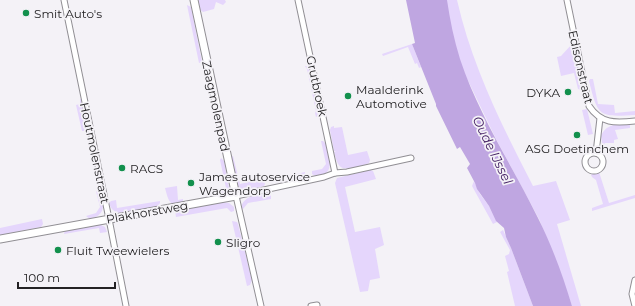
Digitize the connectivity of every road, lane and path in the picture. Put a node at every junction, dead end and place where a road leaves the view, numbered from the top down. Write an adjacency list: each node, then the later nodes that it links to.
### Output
1 (64, 0): 11 (street, Houtmolenstraat)
2 (194, 0): 10 (street, Zaagmolenpad)
3 (298, 0): 9 (street, Grutbroek)
4 (567, 0): 5 (street, Edisonstraat)
5 (600, 118): 6 (street, Edisonstraat); 7 (street)
6 (635, 121)
7 (596, 153)
8 (411, 158): 9 (street, Plakhorstweg)
9 (335, 172): 10 (street, Plakhorstweg)
10 (236, 196): 11 (street, Plakhorstweg); 16 (street, Zaagmolenpad)
11 (109, 219): 12 (street, Plakhorstweg); 15 (street, Houtmolenstraat)
12 (0, 239)
13 (635, 280): 18 (street)
14 (317, 304): 17 (street)
15 (126, 306)
16 (261, 306)
17 (311, 306)
18 (635, 306)

